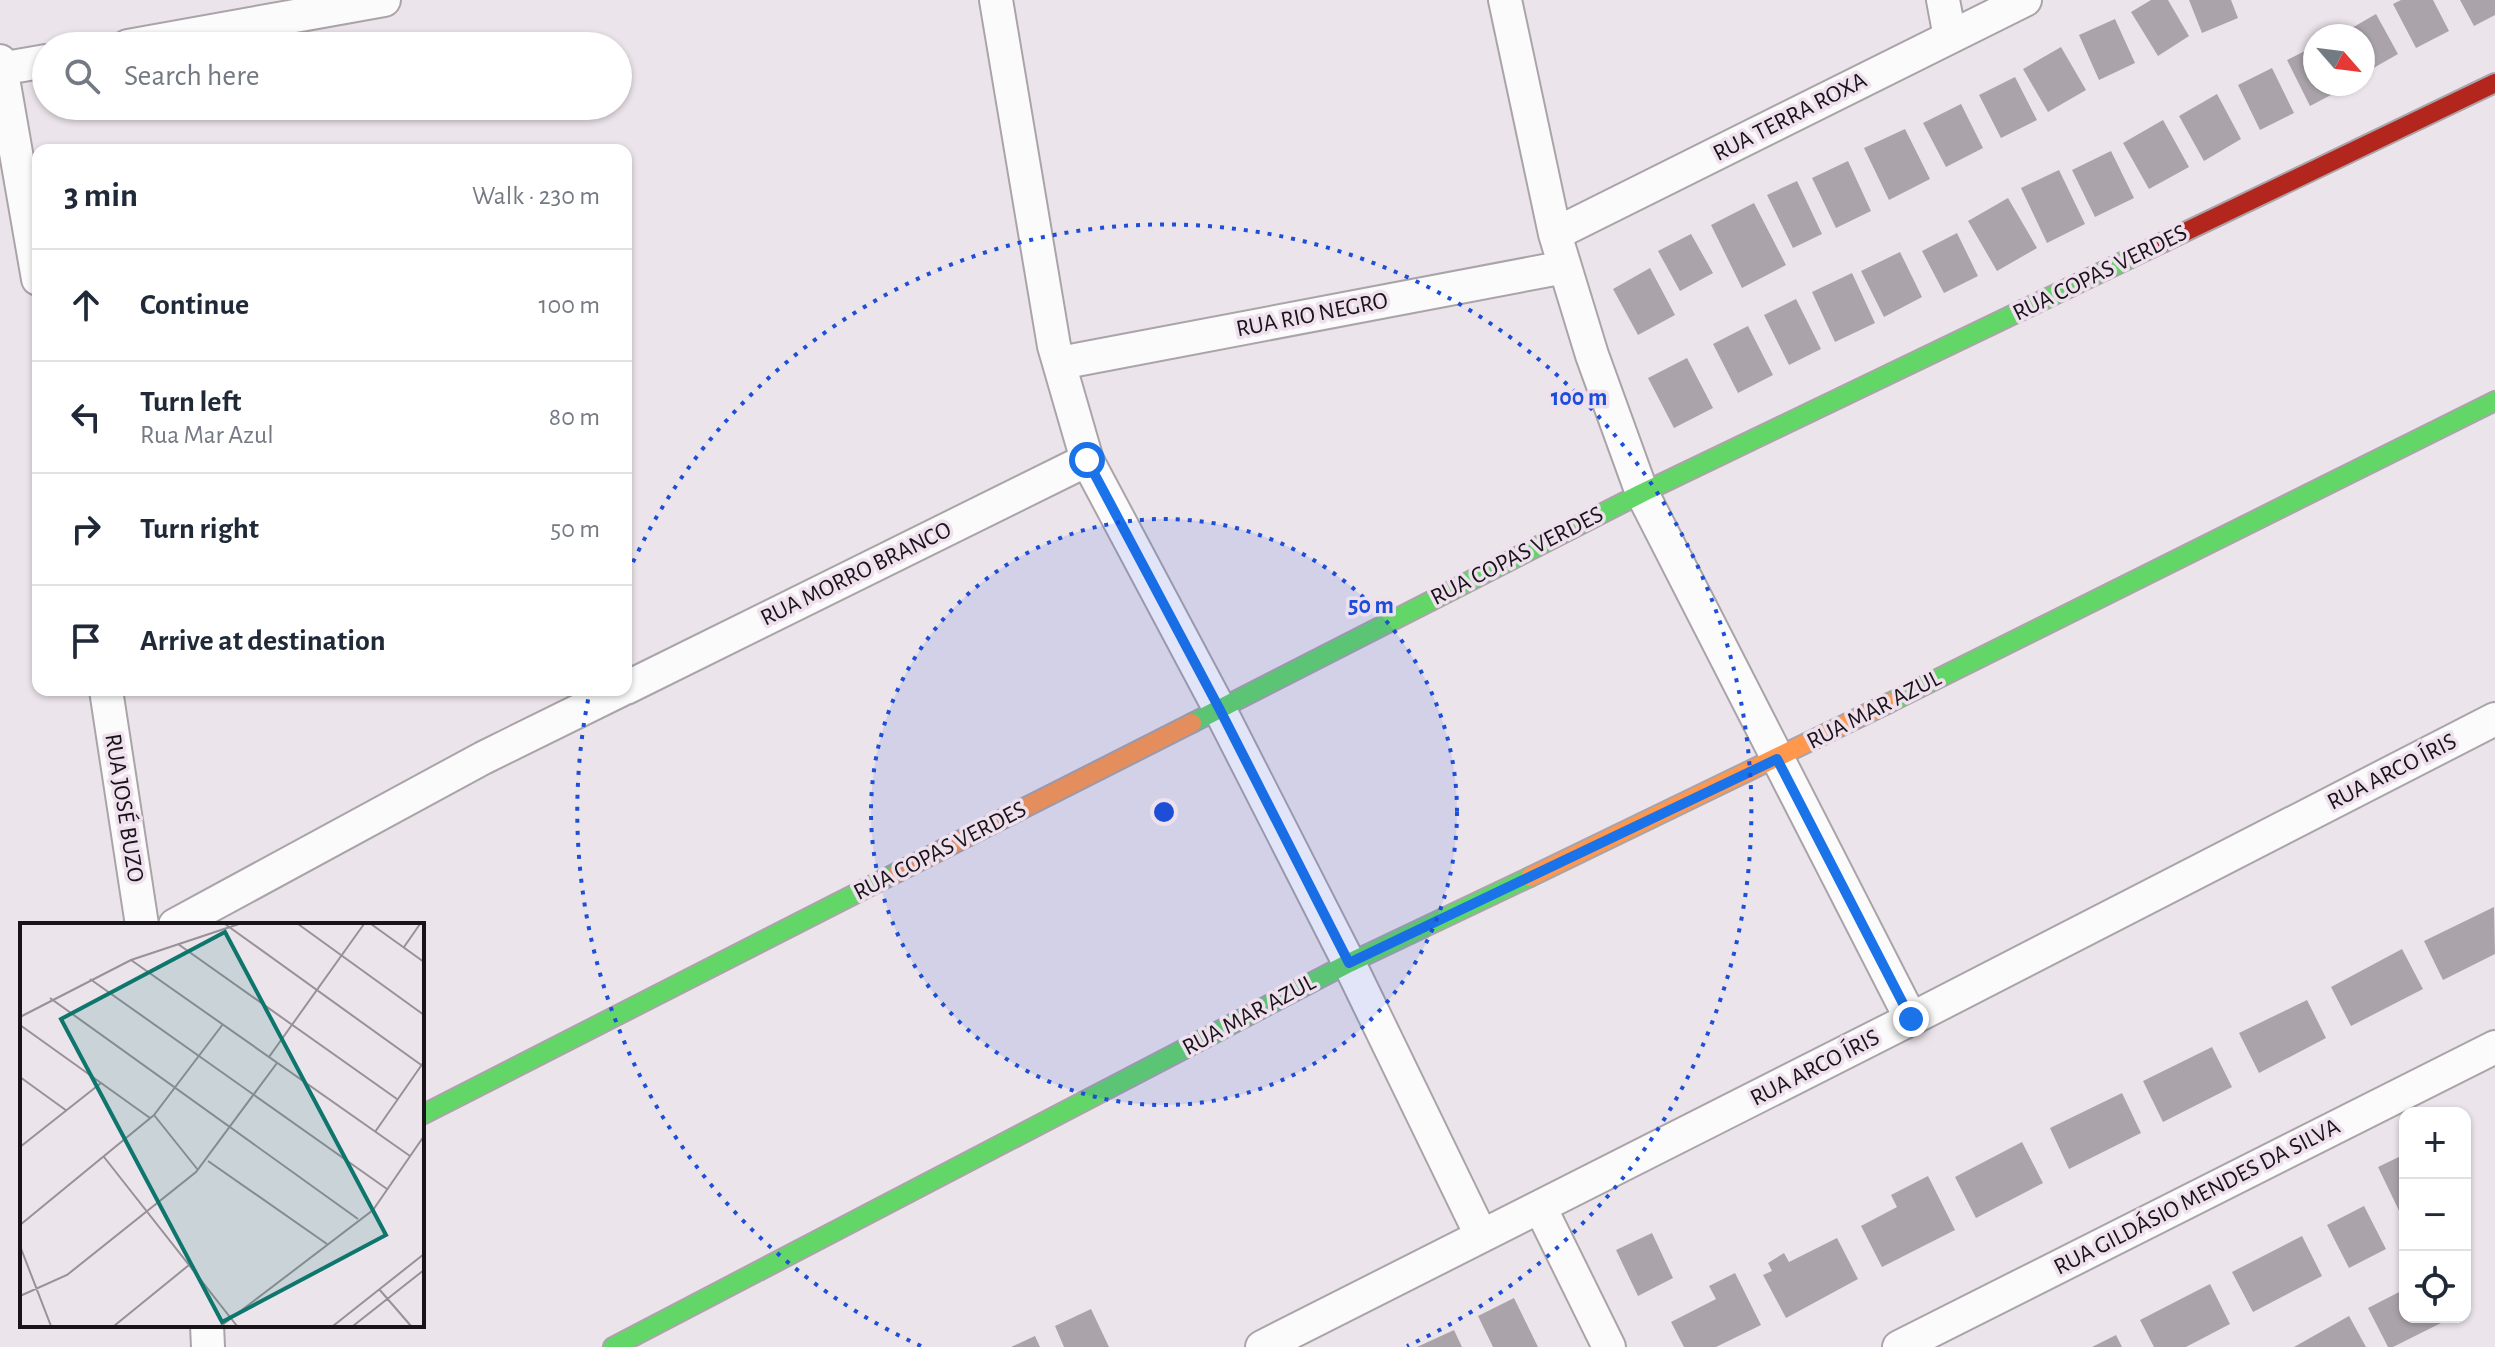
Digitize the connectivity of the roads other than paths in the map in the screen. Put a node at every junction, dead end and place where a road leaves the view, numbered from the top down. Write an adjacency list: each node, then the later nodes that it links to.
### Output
1 (384, 0): 6 (street)
2 (996, 0): 14 (street)
3 (1505, 0): 11 (street)
4 (1943, 0): 7 (street)
5 (2025, 0): 7 (street, RUA TERRA ROXA)
6 (206, 32)
7 (1950, 37): 11 (street, RUA TERRA ROXA)
8 (32, 63): 9 (street)
9 (1, 66): 12 (street)
10 (2495, 83): 17 (street, RUA COPAS VERDES)
11 (1555, 234): 13 (street)
12 (32, 244)
13 (1565, 267): 14 (street, RUA RIO NEGRO); 17 (street)
14 (1060, 363): 16 (street)
15 (2495, 401): 23 (street, RUA MAR AZUL)
16 (1087, 460): 18 (street, RUA MORRO BRANCO); 21 (street)
17 (1642, 493): 21 (street, RUA COPAS VERDES); 23 (street)
18 (632, 685)
19 (107, 696): 24 (street, RUA JOSÉ BUZO)
20 (610, 696): 25 (street, RUA MORRO BRANCO)
21 (1219, 708): 26 (street); 29 (street, RUA COPAS VERDES)
22 (2495, 719): 27 (street, RUA ARCO ÍRIS)
23 (1777, 759): 26 (street, RUA MAR AZUL); 27 (street)
24 (142, 923)
25 (179, 923)
26 (1349, 963): 31 (street); 35 (street, RUA MAR AZUL)
27 (1911, 1019): 30 (street, RUA ARCO ÍRIS)
28 (2495, 1047): 37 (street, RUA GILDÁSIO MENDES DA SILVA)
29 (424, 1114)
30 (1540, 1207): 31 (street, RUA ARCO ÍRIS); 33 (street)
31 (1481, 1235): 36 (street, RUA ARCO ÍRIS)
32 (207, 1327): 34 (street)
33 (1608, 1345)
34 (208, 1347)
35 (613, 1347)
36 (1262, 1347)
37 (1899, 1347)

